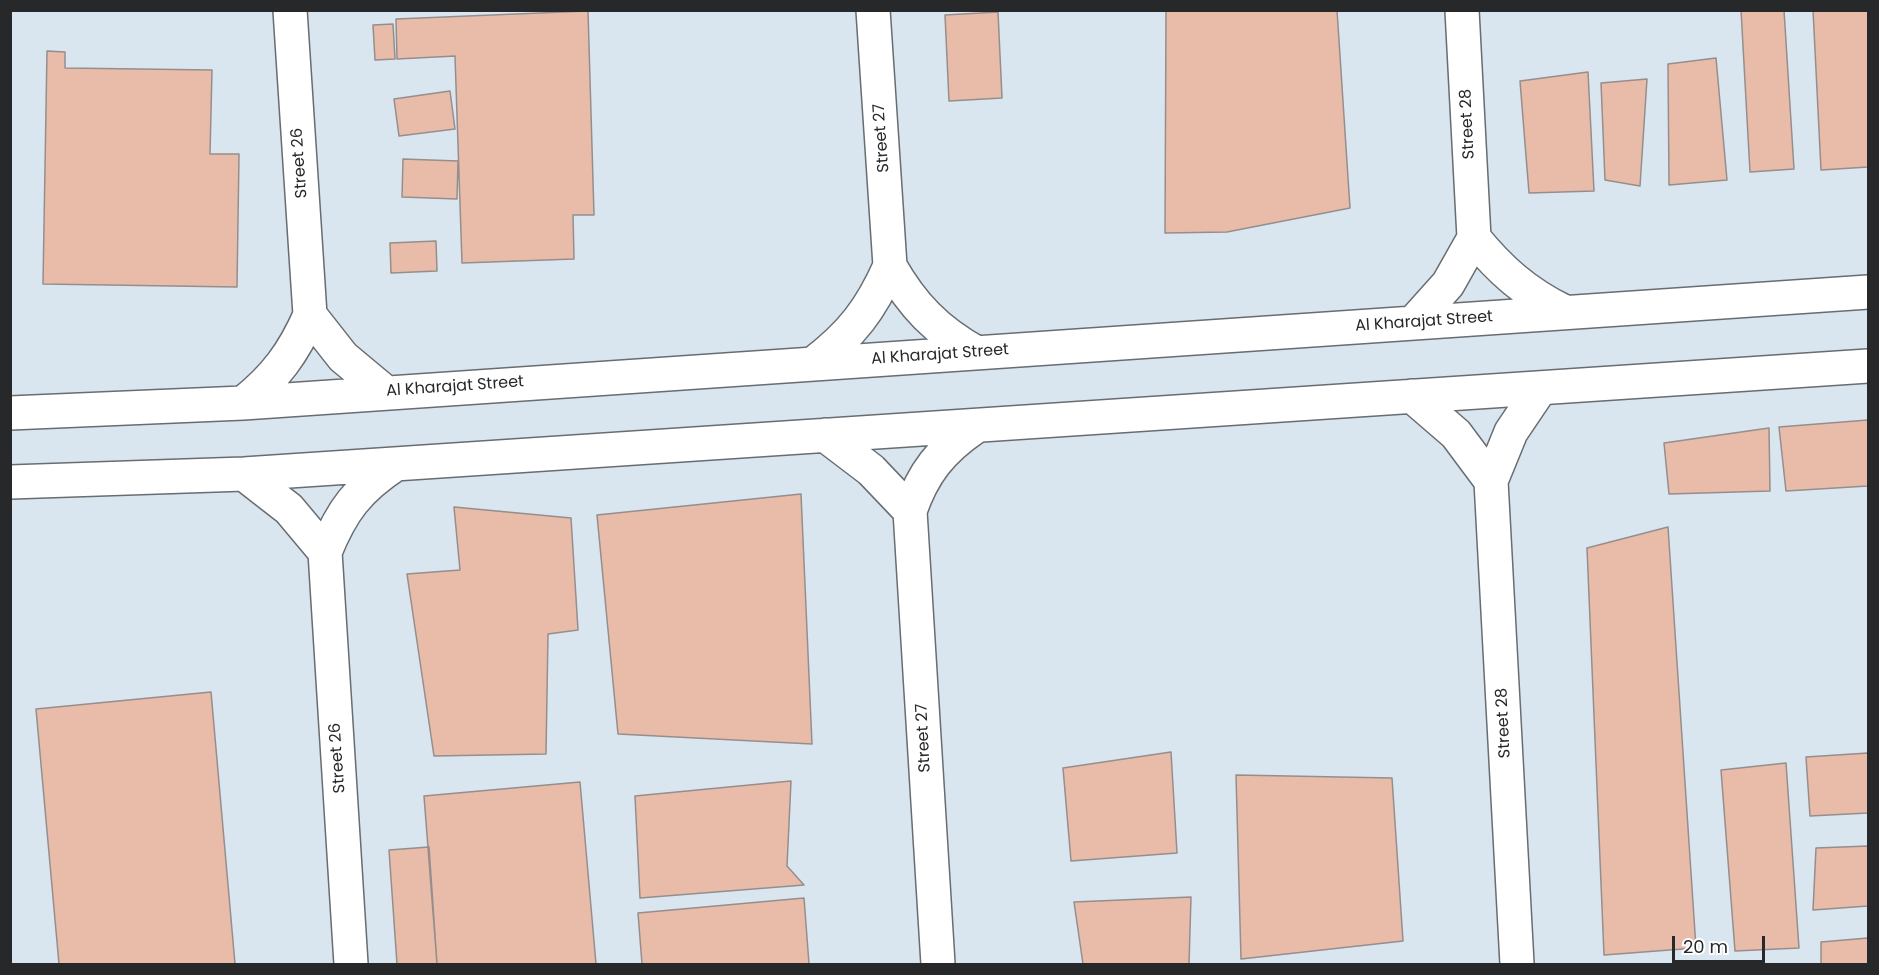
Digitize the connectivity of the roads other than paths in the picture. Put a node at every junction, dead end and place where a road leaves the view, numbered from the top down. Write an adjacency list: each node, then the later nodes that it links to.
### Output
1 (290, 10): 8 (street, Street 26)
2 (873, 10): 5 (street, Street 27)
3 (1462, 10): 4 (street, Street 28)
4 (1474, 238): 7 (street); 9 (street)
5 (890, 266): 10 (street, Street 27); 11 (street, Street 27)
6 (1869, 292): 7 (street, Al Kharajat Street)
7 (1563, 311): 9 (street, Al Kharajat Street)
8 (310, 315): 14 (street); 16 (street, Street 26)
9 (1413, 323): 10 (street, Al Kharajat Street)
10 (977, 353): 11 (street, Al Kharajat Street)
11 (814, 363): 14 (street, Al Kharajat Street)
12 (1869, 366): 13 (street)
13 (1540, 389): 15 (street); 22 (street, Street 28)
14 (385, 392): 16 (street, Al Kharajat Street)
15 (1412, 396): 18 (street); 22 (street)
16 (243, 403): 17 (street, Al Kharajat Street)
17 (10, 413)
18 (975, 427): 19 (street); 24 (street, Street 27)
19 (825, 435): 20 (street); 24 (street)
20 (396, 464): 21 (street); 25 (street, Street 26)
21 (244, 474): 23 (street); 25 (street)
22 (1491, 481): 28 (street, Street 28)
23 (10, 482)
24 (910, 512): 27 (street, Street 27)
25 (325, 552): 26 (street, Street 26)
26 (351, 964)
27 (938, 964)
28 (1517, 964)

